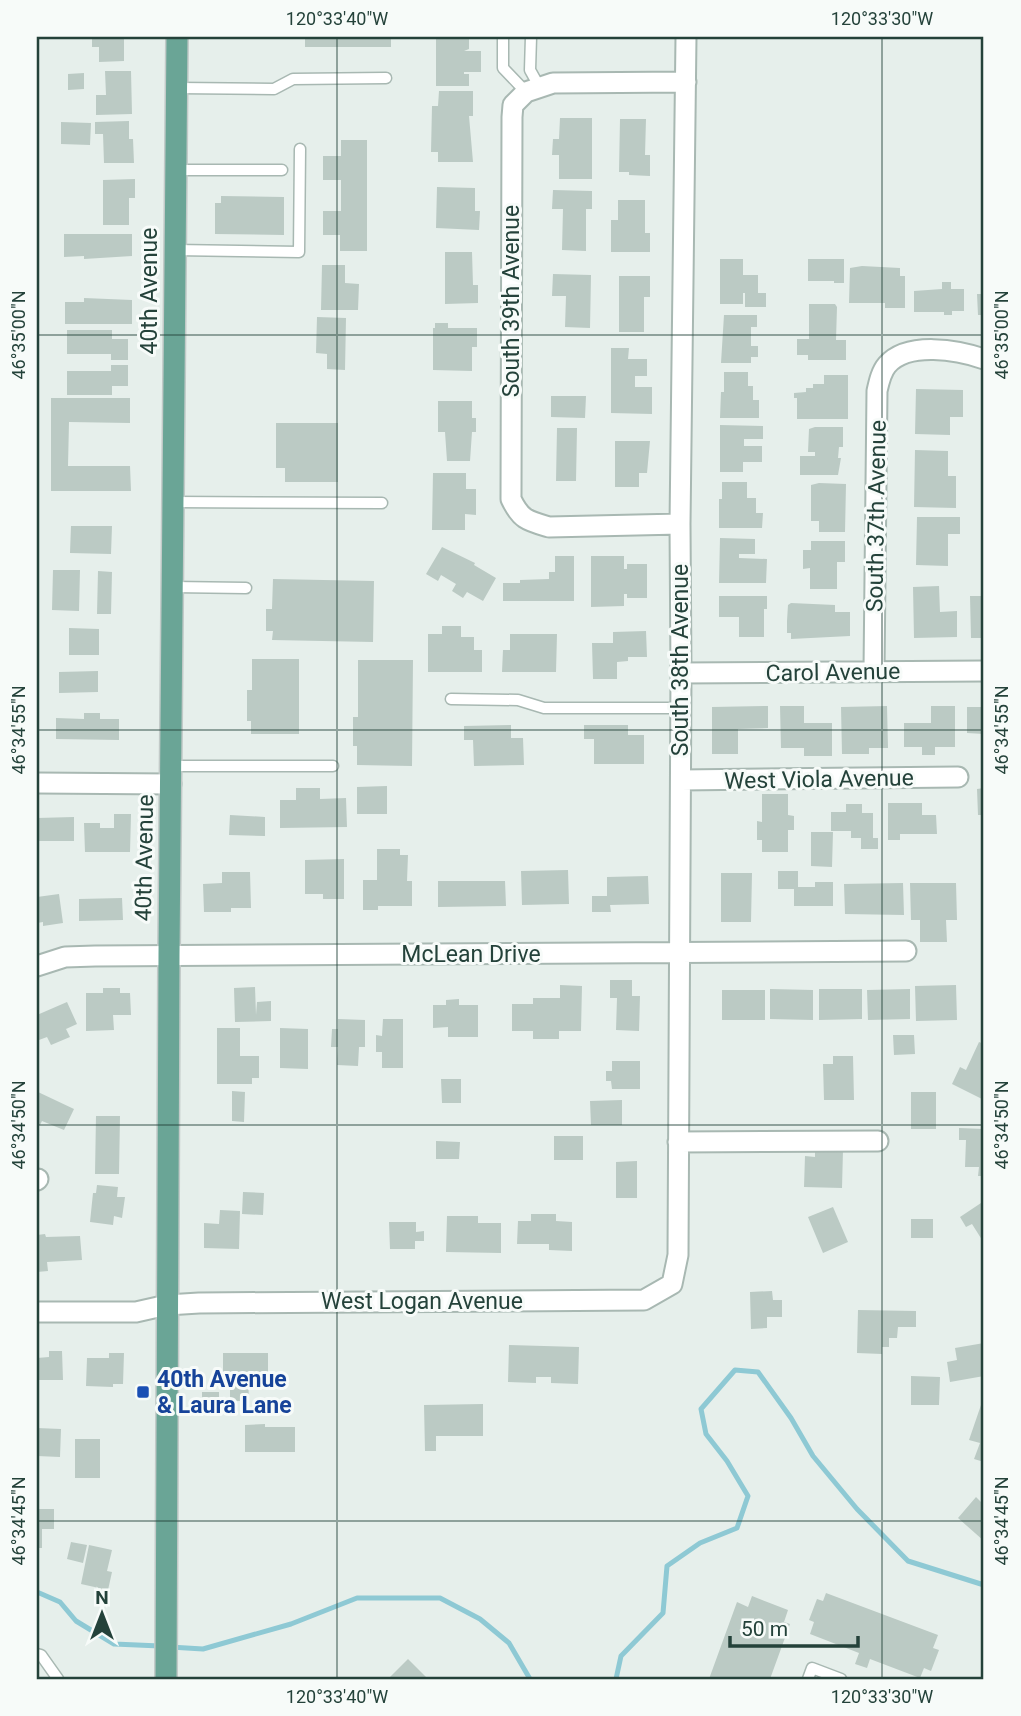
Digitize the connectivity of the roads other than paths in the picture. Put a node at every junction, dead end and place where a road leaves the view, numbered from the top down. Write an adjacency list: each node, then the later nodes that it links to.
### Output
1 (177, 37): 7 (main road, 40th Avenue)
2 (503, 37): 8 (lane)
3 (531, 37): 8 (lane)
4 (686, 37): 6 (street, South 38th Avenue)
5 (386, 78): 7 (lane)
6 (686, 82): 8 (street); 16 (street, South 38th Avenue)
7 (177, 88): 10 (main road, 40th Avenue)
8 (533, 90): 16 (street, South 39th Avenue)
9 (300, 149): 12 (lane)
10 (176, 170): 11 (lane); 12 (main road, 40th Avenue)
11 (282, 170)
12 (175, 250): 14 (main road, 40th Avenue)
13 (984, 359): 19 (street, South 37th Avenue)
14 (173, 502): 15 (lane); 17 (main road, 40th Avenue)
15 (382, 503)
16 (680, 524): 21 (street, South 38th Avenue)
17 (173, 587): 18 (lane); 25 (main road, 40th Avenue)
18 (246, 588)
19 (874, 671): 20 (street, Carol Avenue); 21 (street, Carol Avenue)
20 (984, 671)
21 (681, 673): 23 (street, South 38th Avenue)
22 (451, 699): 23 (lane)
23 (681, 708): 27 (street, South 38th Avenue)
24 (333, 766): 25 (lane)
25 (171, 775): 28 (street); 31 (main road, 40th Avenue)
26 (958, 777): 27 (street, West Viola Avenue)
27 (681, 780): 30 (street, South 38th Avenue)
28 (37, 783)
29 (906, 951): 30 (street, McLean Drive)
30 (678, 953): 31 (street, McLean Drive); 34 (street, South 38th Avenue)
31 (169, 955): 32 (street, McLean Drive); 36 (main road, 40th Avenue)
32 (37, 966)
33 (878, 1141): 34 (street)
34 (678, 1142): 35 (street, South 38th Avenue)
35 (672, 1284): 36 (street, West Logan Avenue)
36 (167, 1305): 37 (street, West Logan Avenue); 40 (main road, 40th Avenue)
37 (37, 1312)
38 (37, 1654): 39 (lane)
39 (58, 1679)
40 (166, 1679)
41 (808, 1679): 42 (lane)
42 (841, 1679)

